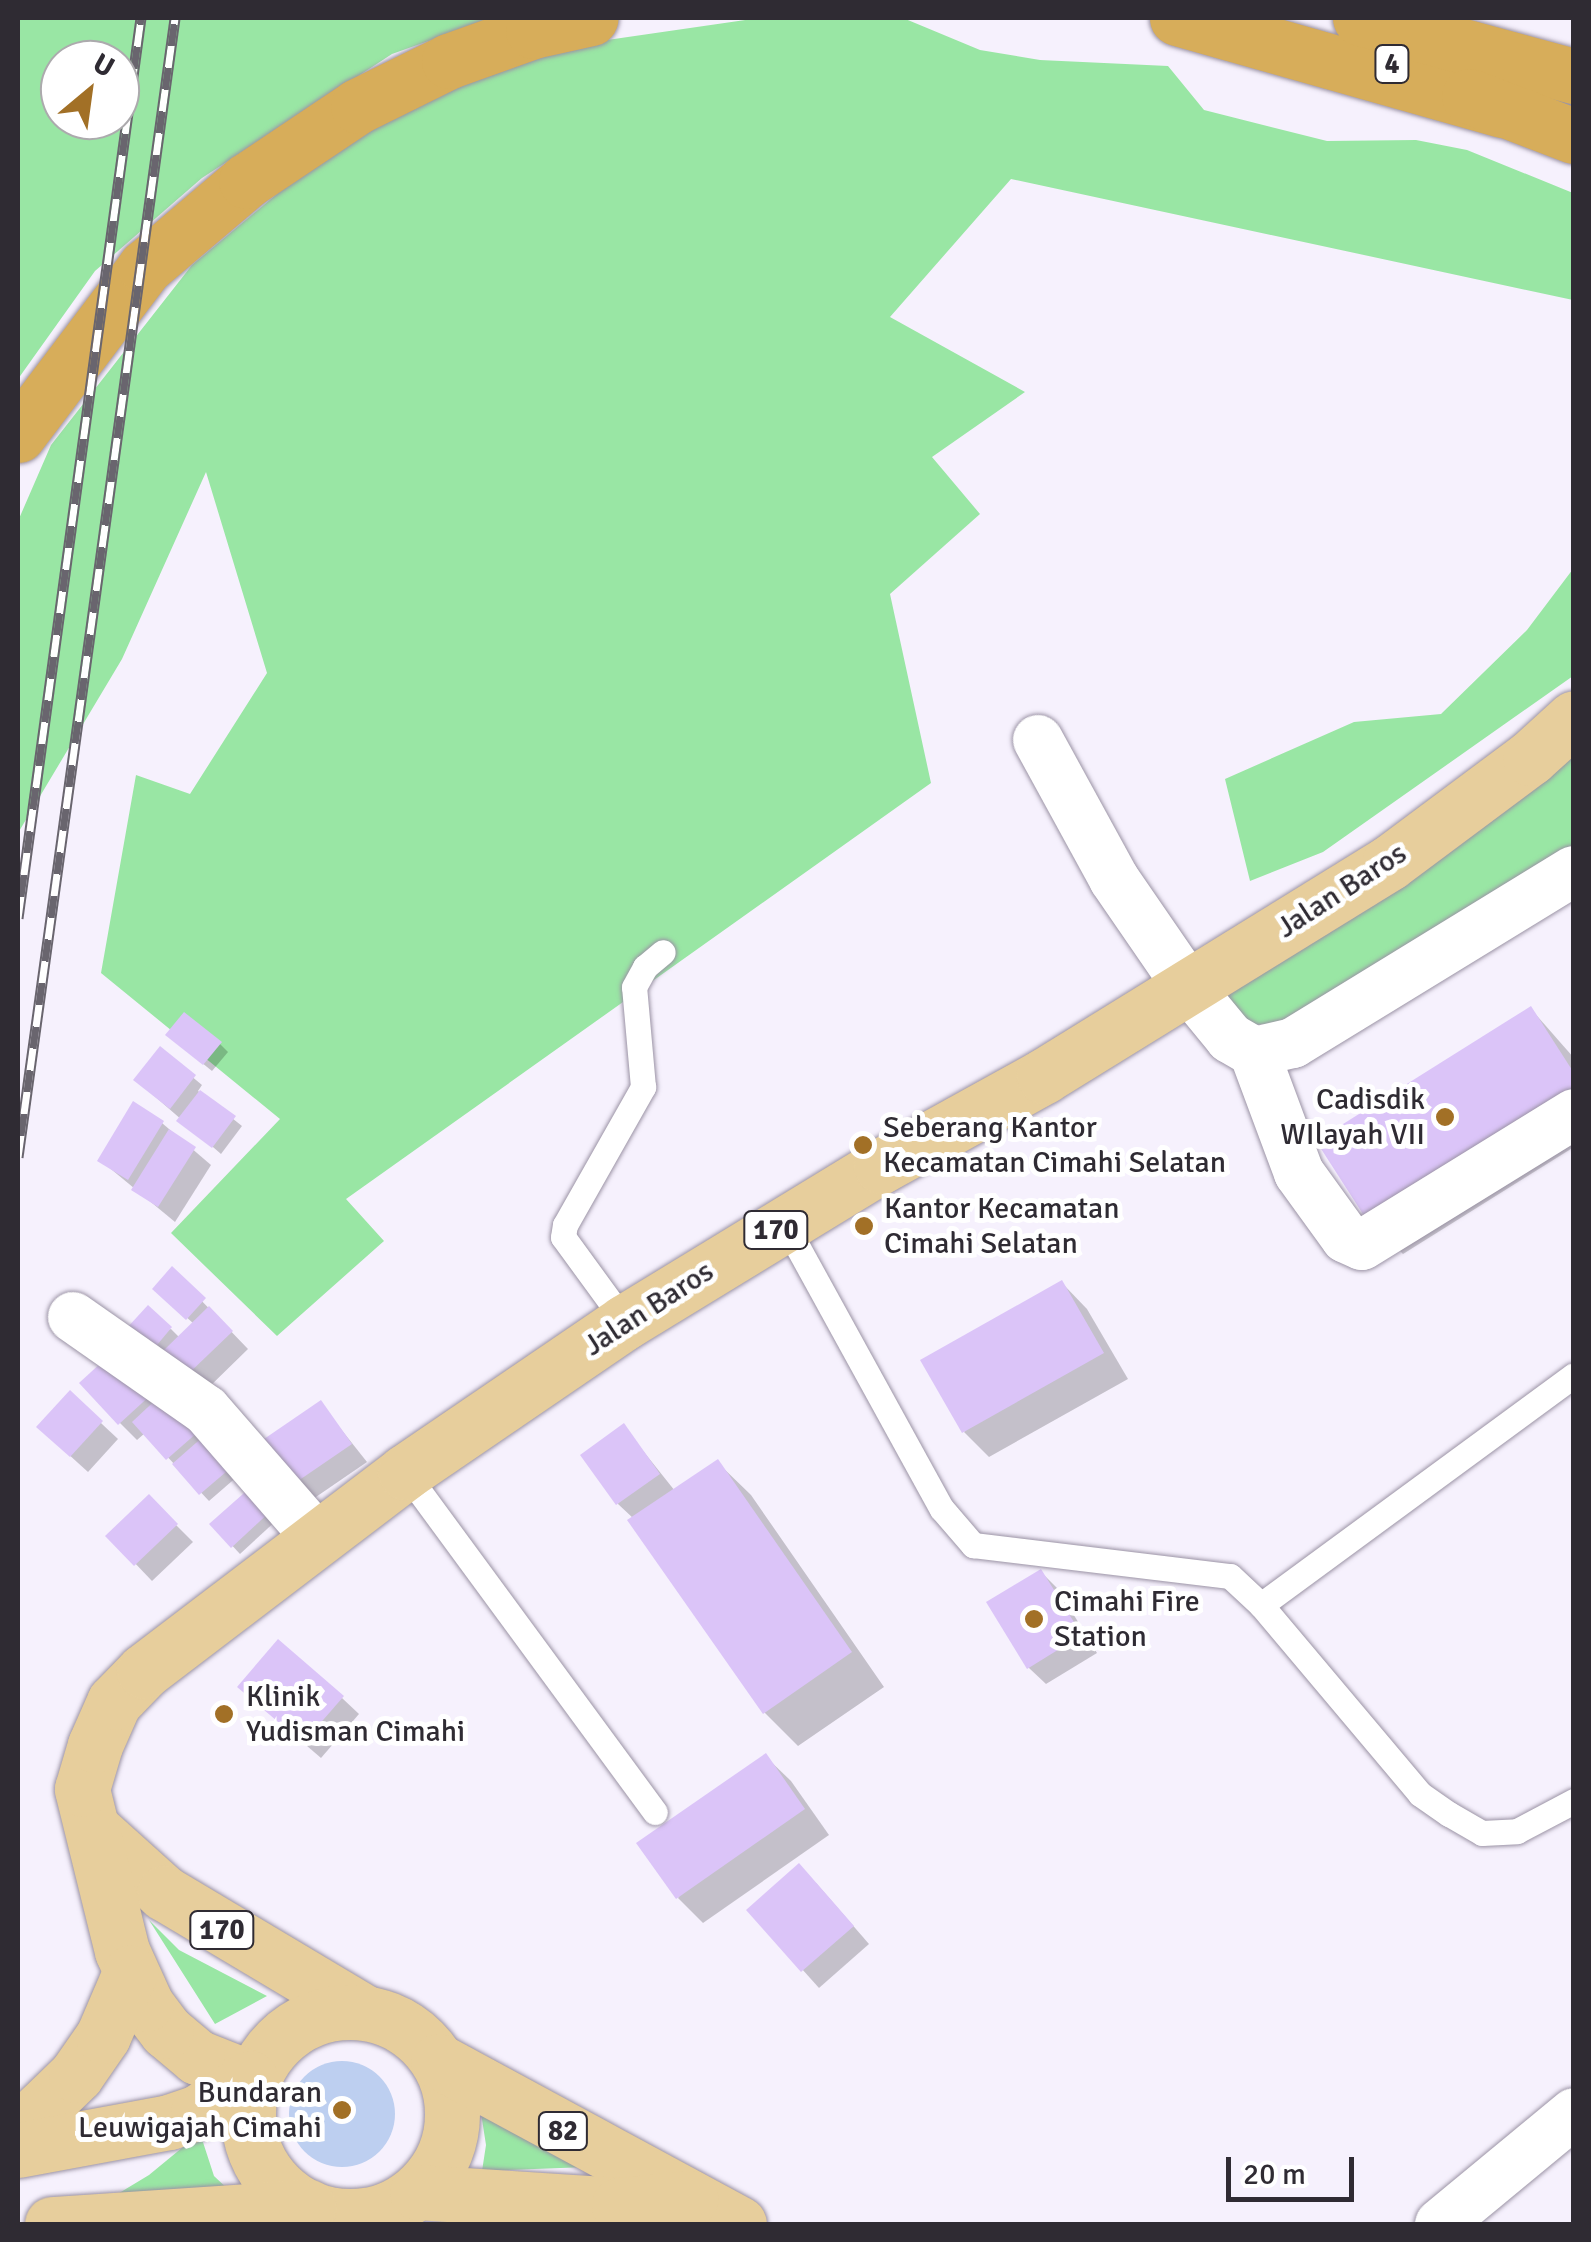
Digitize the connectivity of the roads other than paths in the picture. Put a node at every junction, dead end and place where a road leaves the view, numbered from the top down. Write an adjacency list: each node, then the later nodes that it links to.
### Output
1 (592, 18): 10 (highway)
2 (1177, 18): 8 (highway)
3 (1282, 18): 8 (highway, 4)
4 (1360, 18): 6 (highway, 4)
5 (1415, 18): 6 (highway)
6 (1518, 58): 7 (highway, 4)
7 (1574, 76)
8 (1502, 110): 9 (highway, 4)
9 (1574, 136)
10 (18, 435)
11 (1574, 718): 15 (main road, Jalan Baros / 170)
12 (1038, 740): 15 (street)
13 (1574, 871): 16 (street)
14 (663, 952): 20 (lane)
15 (1189, 988): 16 (street); 18 (main road, Jalan Baros / 170)
16 (1254, 1052): 17 (street)
17 (1574, 1114)
18 (786, 1224): 20 (main road, Jalan Baros / 170); 24 (lane)
19 (73, 1317): 23 (street)
20 (625, 1322): 22 (main road, Jalan Baros / 170)
21 (1574, 1374): 24 (lane)
22 (405, 1472): 23 (main road, Jalan Baros / 170); 26 (lane)
23 (318, 1539): 27 (main road, Jalan Baros / 170)
24 (1261, 1605): 25 (lane)
25 (1574, 1801)
26 (655, 1812)
27 (92, 1829): 28 (main road, Jalan Baros / 170); 29 (main road, 170)
28 (130, 1973): 31 (main road, Jalan Baros / 170); 33 (main road)
29 (364, 2012): 30 (main road, 170); 31 (main road)
30 (438, 2061): 35 (main road); 36 (main road, 82)
31 (250, 2078): 34 (main road); 37 (main road)
32 (1574, 2114): 41 (street)
33 (18, 2131)
34 (18, 2150)
35 (417, 2192): 37 (main road); 38 (main road)
36 (691, 2198): 38 (main road); 40 (main road, 82)
37 (308, 2208): 39 (main road)
38 (617, 2214)
39 (52, 2224)
40 (739, 2224)
41 (1440, 2224)

